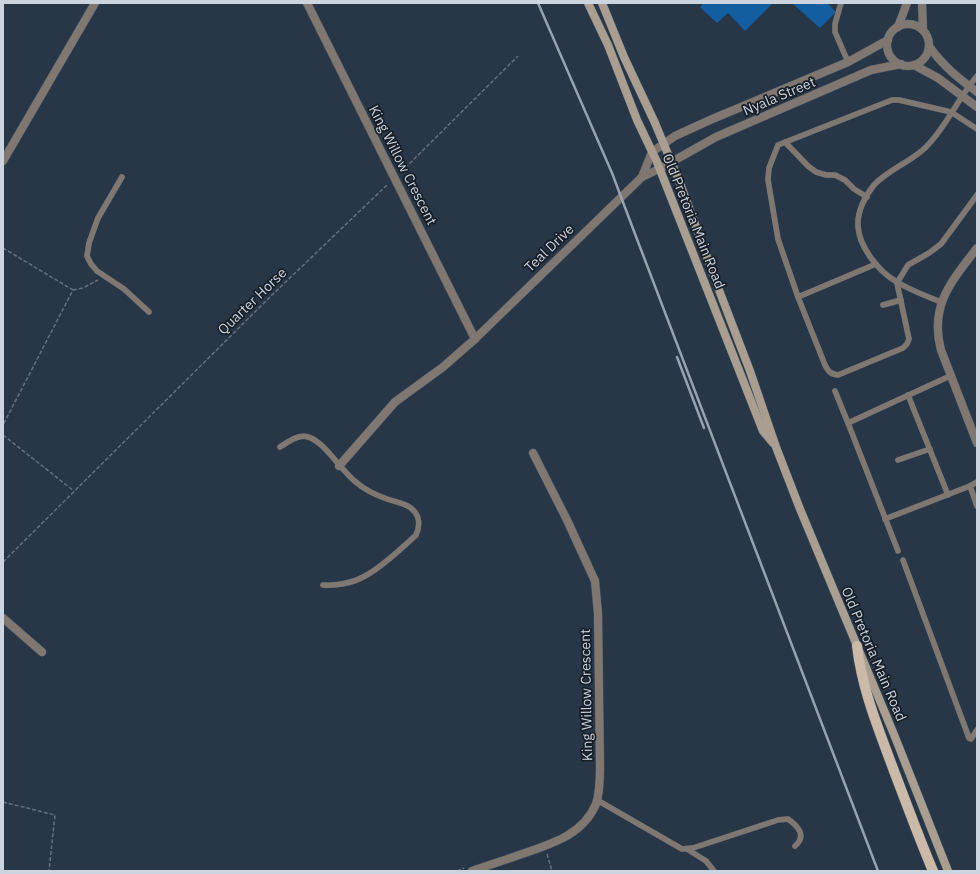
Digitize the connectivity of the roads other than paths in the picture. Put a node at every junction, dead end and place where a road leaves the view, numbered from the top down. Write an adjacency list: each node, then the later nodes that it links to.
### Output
1 (95, 3): 25 (street)
2 (307, 3): 40 (street, King Willow Crescent)
3 (588, 3): 24 (main road, Old Pretoria Main Road)
4 (602, 3): 23 (main road, Old Pretoria Main Road)
5 (841, 3): 12 (lane)
6 (907, 3): 8 (street)
7 (922, 3): 9 (street)
8 (898, 27): 9 (street); 10 (street)
9 (924, 30): 11 (street)
10 (888, 40): 12 (street, Nyala Street); 13 (street)
11 (929, 46): 14 (street); 16 (street)
12 (848, 62): 23 (street, Nyala Street)
13 (901, 64): 14 (street); 26 (street, Nyala Street)
14 (914, 64): 18 (street)
15 (977, 76): 16 (lane)
16 (969, 86): 17 (street); 18 (lane)
17 (977, 92)
18 (961, 96): 19 (street); 20 (lane)
19 (977, 107)
20 (951, 112): 21 (lane); 22 (lane); 31 (lane)
21 (977, 129)
22 (785, 142): 31 (lane); 35 (lane)
23 (663, 144): 24 (street, Nyala Street); 26 (main road, Old Pretoria Main Road)
24 (652, 152): 27 (main road, Old Pretoria Main Road); 29 (street, Teal Drive)
25 (3, 161)
26 (672, 162): 27 (street, Nyala Street); 47 (main road, Old Pretoria Main Road)
27 (659, 169): 29 (street, Teal Drive); 47 (main road, Old Pretoria Main Road)
28 (122, 177): 39 (lane)
29 (642, 177): 40 (street, Teal Drive)
30 (977, 195): 34 (lane)
31 (867, 197): 33 (lane)
32 (977, 248): 37 (street)
33 (876, 264): 34 (lane); 35 (lane)
34 (897, 282): 36 (lane); 37 (lane)
35 (798, 297): 36 (lane)
36 (901, 300): 38 (lane)
37 (941, 302): 41 (street)
38 (883, 305)
39 (149, 312)
40 (475, 339): 51 (street, Teal Drive)
41 (950, 376): 43 (lane); 45 (street)
42 (835, 391): 44 (lane)
43 (908, 395): 44 (lane); 48 (lane)
44 (848, 423): 56 (lane)
45 (977, 443)
46 (280, 447): 51 (lane)
47 (776, 447): 61 (main road, Old Pretoria Main Road)
48 (930, 449): 50 (lane); 54 (lane)
49 (533, 453): 64 (street, King Willow Crescent)
50 (898, 460)
51 (339, 466): 59 (lane)
52 (977, 482): 53 (lane)
53 (970, 486): 54 (lane); 55 (lane)
54 (948, 495): 56 (lane)
55 (977, 506)
56 (885, 519): 57 (lane)
57 (898, 551)
58 (904, 560): 63 (lane)
59 (323, 585)
60 (3, 618): 62 (street)
61 (857, 646): 69 (main road); 70 (main road, Old Pretoria Main Road)
62 (42, 652)
63 (977, 730)
64 (597, 800): 66 (lane); 67 (street, King Willow Crescent)
65 (795, 846): 66 (lane)
66 (686, 849): 68 (lane)
67 (472, 871)
68 (714, 871)
69 (933, 871)
70 (948, 871)

